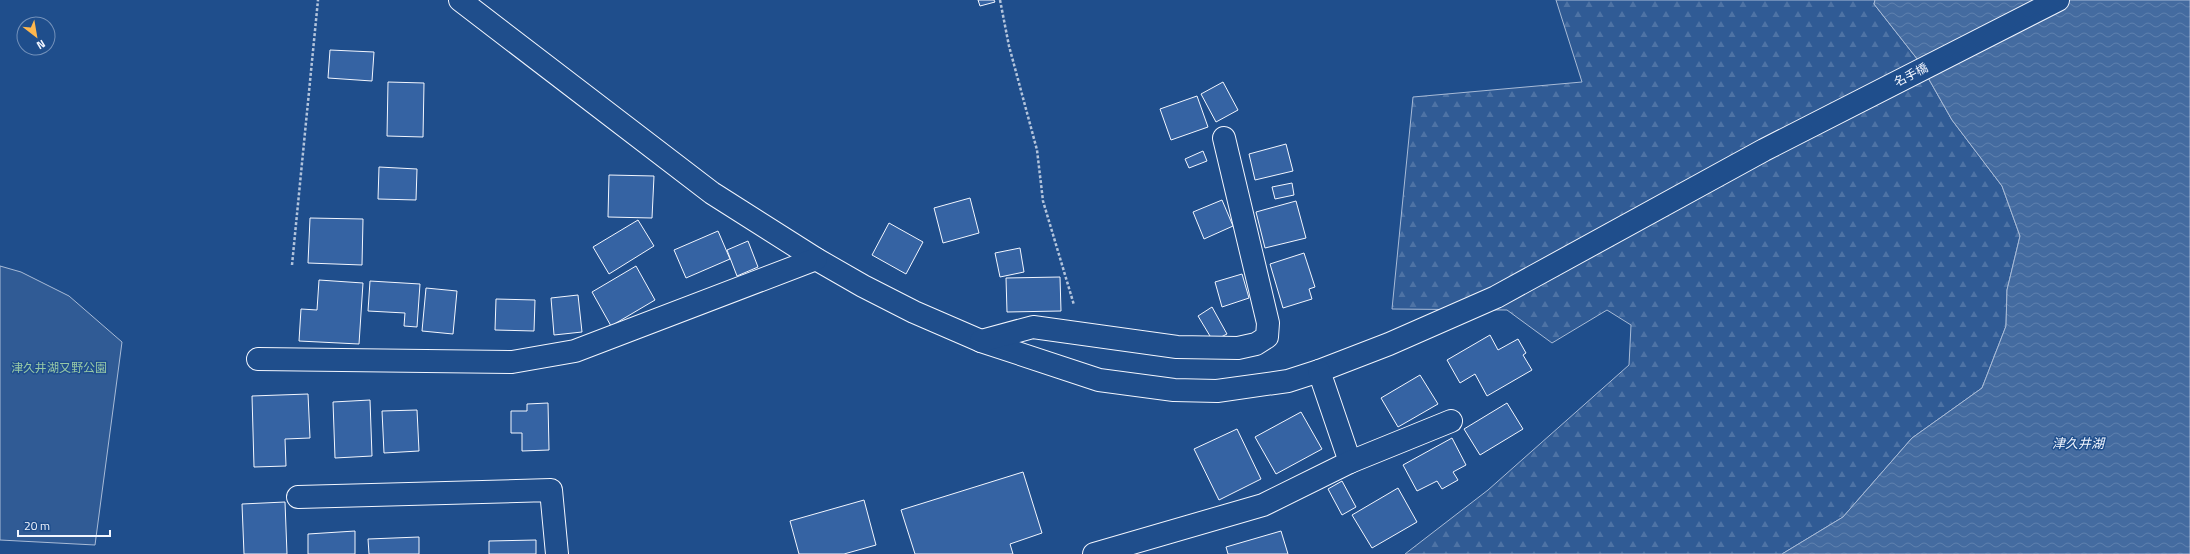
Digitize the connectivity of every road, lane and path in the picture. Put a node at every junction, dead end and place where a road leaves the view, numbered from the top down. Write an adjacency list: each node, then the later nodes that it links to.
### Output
1 (318, 0): 7 (path)
2 (460, 0): 6 (street, 名手橋)
3 (1000, 0): 8 (path)
4 (2058, 0): 11 (street, 名手橋)
5 (1224, 138): 8 (street)
6 (816, 259): 9 (street, 名手橋); 10 (street)
7 (292, 265)
8 (1078, 335): 9 (street)
9 (981, 341): 11 (street, 名手橋)
10 (258, 360)
11 (1319, 371): 13 (street)
12 (1451, 421): 13 (street)
13 (1350, 462): 16 (street)
14 (298, 497): 15 (street)
15 (557, 554)
16 (1094, 554)

